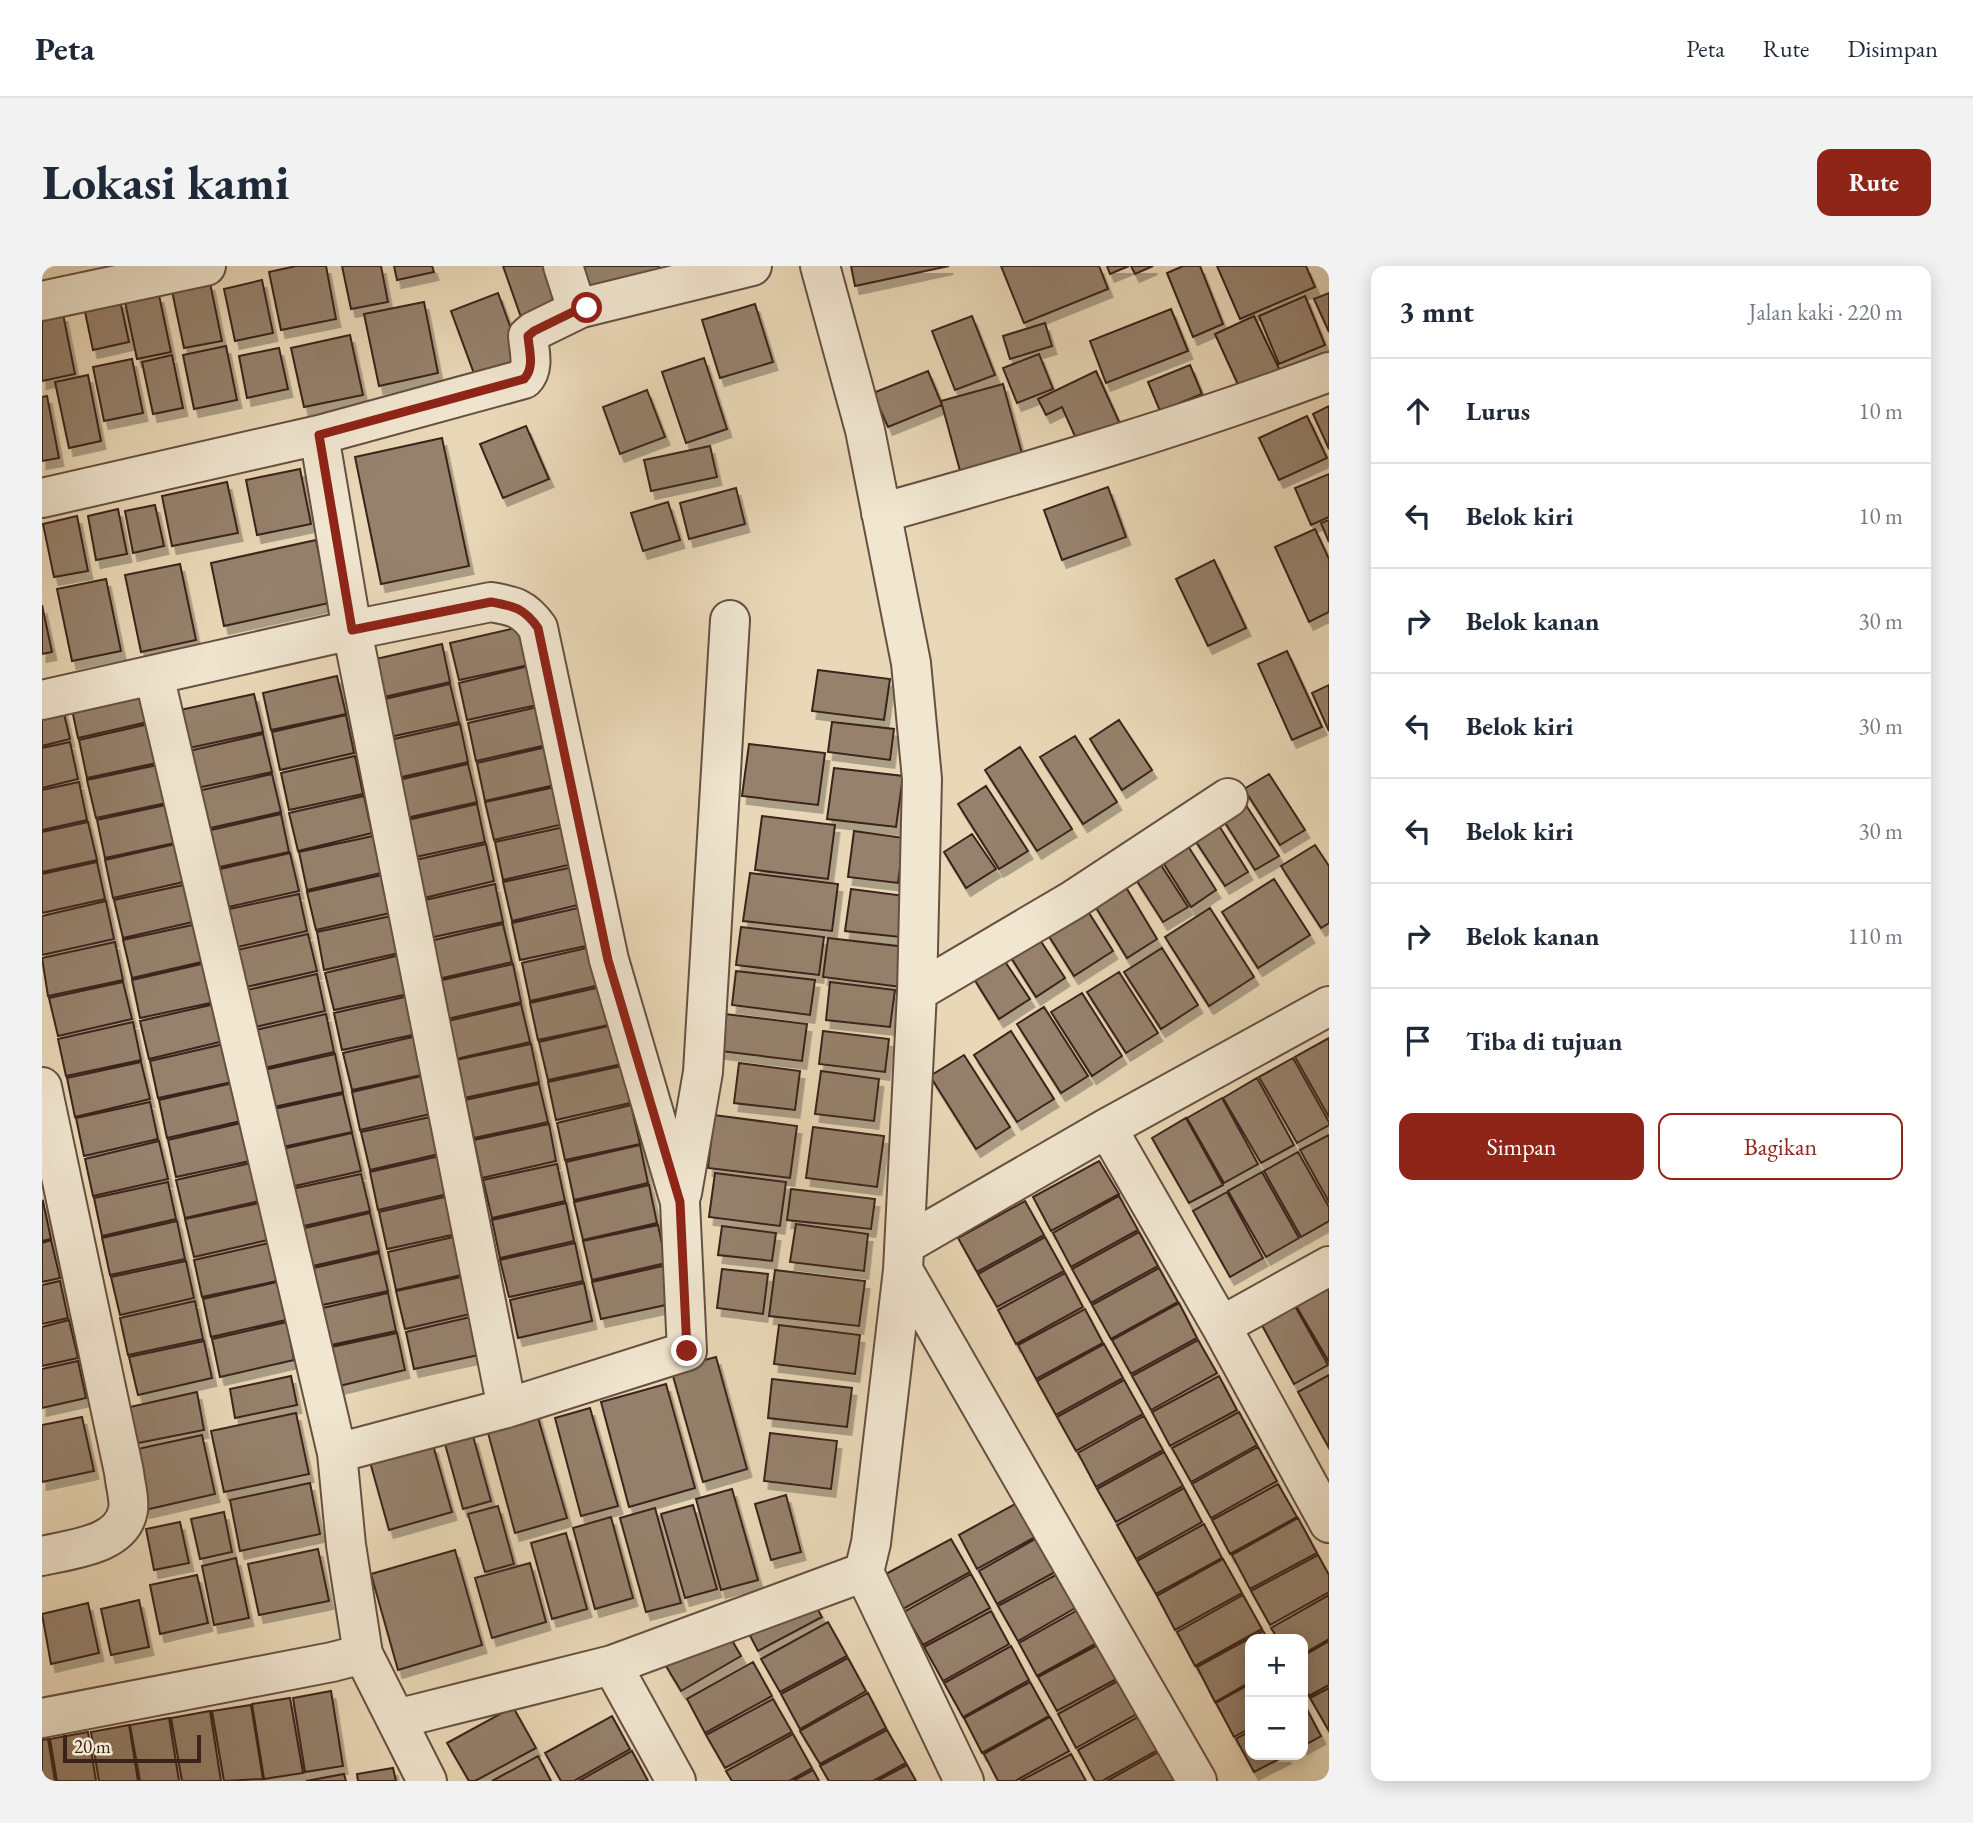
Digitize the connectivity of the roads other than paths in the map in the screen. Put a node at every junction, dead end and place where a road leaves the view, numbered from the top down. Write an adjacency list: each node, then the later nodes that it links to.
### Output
1 (206, 266): 5 (street)
2 (563, 266): 6 (street)
3 (752, 266): 6 (street)
4 (820, 266): 10 (street)
5 (42, 301)
6 (581, 308): 8 (street)
7 (1329, 372): 10 (street)
8 (319, 435): 9 (street); 12 (street)
9 (42, 498)
10 (881, 513): 16 (street)
11 (730, 620): 20 (street)
12 (352, 630): 13 (street); 20 (street); 24 (street)
13 (154, 675): 14 (street); 25 (street)
14 (42, 700)
15 (1228, 798): 16 (street)
16 (917, 992): 21 (street)
17 (1329, 1006): 19 (street)
18 (42, 1087): 27 (street)
19 (1107, 1128): 21 (street); 23 (street)
20 (680, 1202): 24 (street)
21 (904, 1257): 28 (street); 36 (street)
22 (1329, 1266): 23 (street)
23 (1221, 1326): 26 (street)
24 (508, 1408): 25 (street)
25 (337, 1453): 29 (street)
26 (1329, 1523)
27 (42, 1556)
28 (864, 1572): 30 (street); 35 (street)
29 (363, 1654): 31 (street); 32 (street)
30 (612, 1665): 32 (street); 34 (street)
31 (42, 1718)
32 (396, 1719): 33 (street)
33 (427, 1781)
34 (676, 1781)
35 (964, 1781)
36 (1197, 1781)

